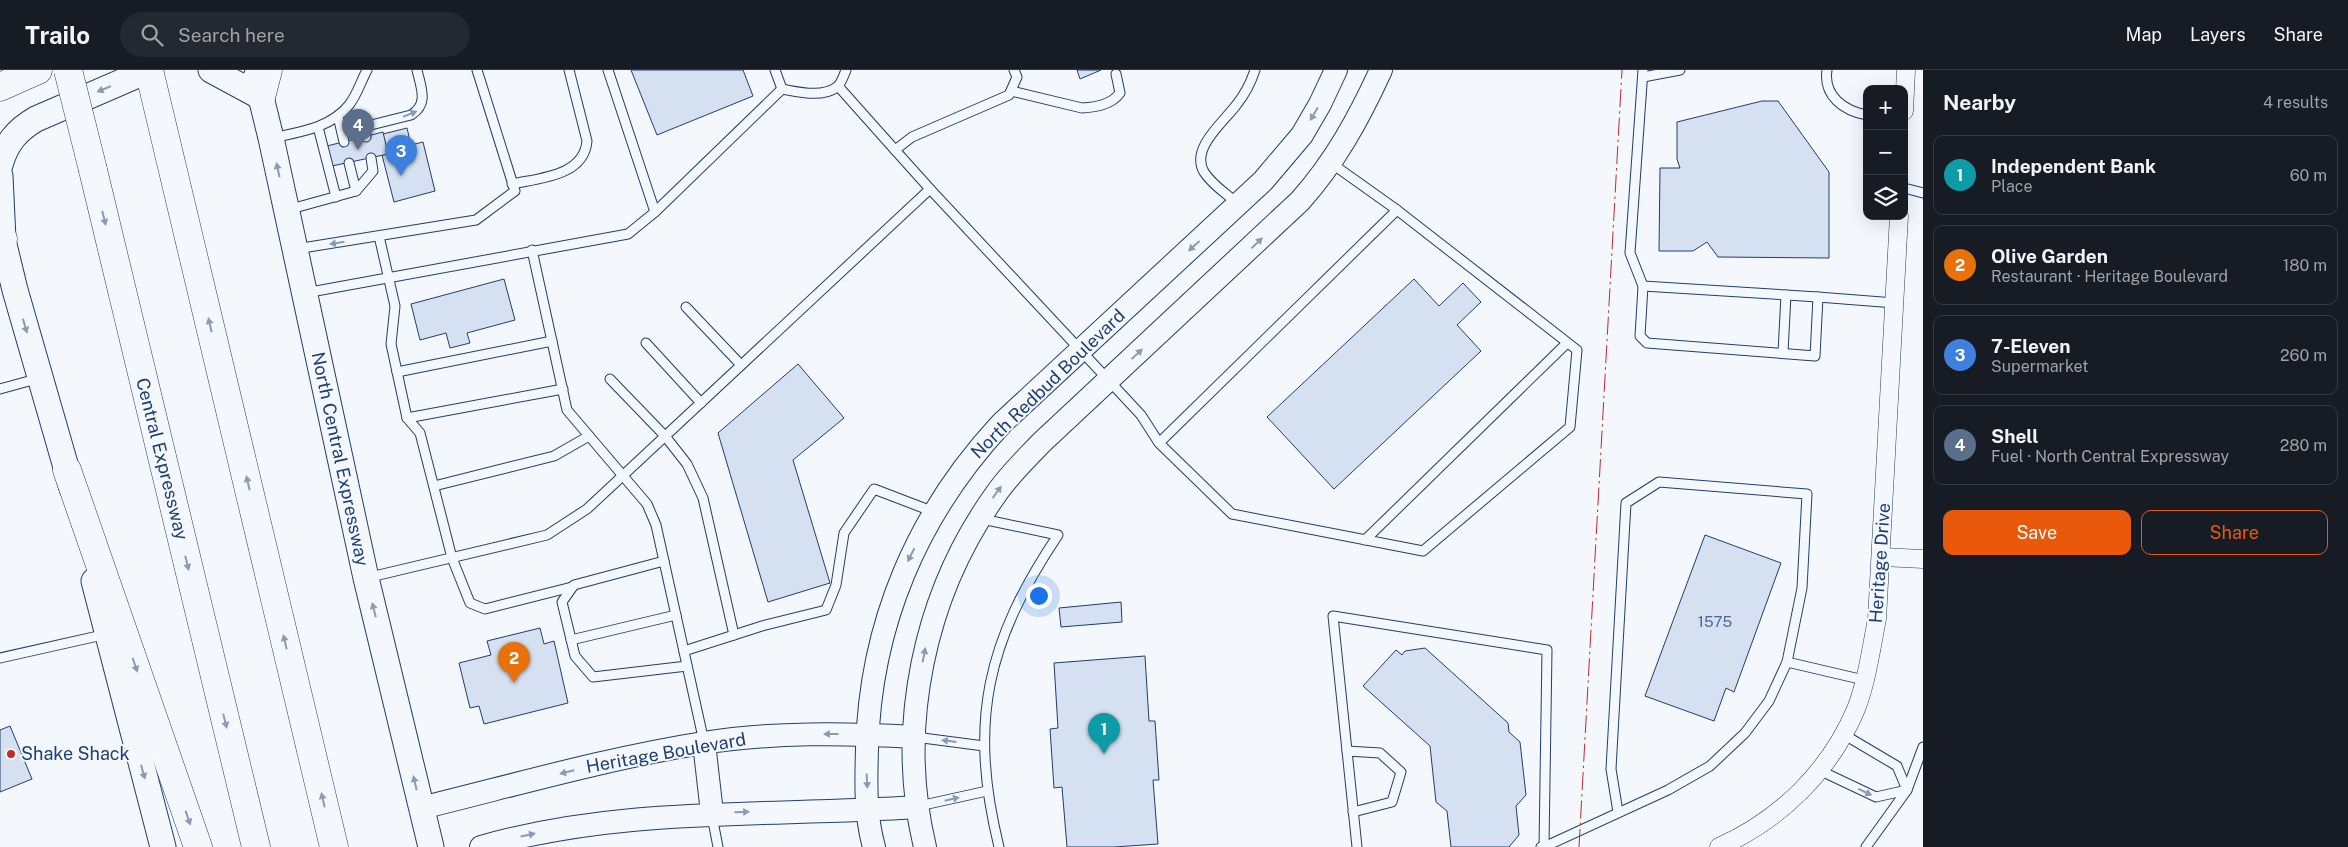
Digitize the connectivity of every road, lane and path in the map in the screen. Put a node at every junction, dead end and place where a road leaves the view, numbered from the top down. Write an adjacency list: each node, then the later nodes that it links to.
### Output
1 (38, 70): 25 (highway)
2 (68, 70): 121 (highway, Central Expressway, one-way to 121, bridge)
3 (149, 70): 41 (main road, one-way to 41); 122 (highway, one-way to 3)
4 (212, 70): 28 (main road)
5 (254, 70): 28 (main road, North Central Expressway)
6 (268, 70): 28 (highway)
7 (367, 70): 30 (lane)
8 (417, 70): 32 (lane, one-way to 8)
9 (477, 70): 43 (lane)
10 (569, 70): 43 (lane)
11 (608, 70): 52 (lane)
12 (775, 70): 26 (lane)
13 (846, 70): 24 (lane)
14 (1014, 70): 27 (lane)
15 (1255, 70): 49 (lane)
16 (1336, 70): 49 (street, North Redbud Boulevard, one-way to 49)
17 (1381, 70): 40 (street)
18 (1680, 70): 21 (lane)
19 (1827, 70): 29 (lane)
20 (1906, 70): 23 (street)
21 (1643, 73): 59 (lane)
22 (1116, 74): 27 (lane)
23 (1905, 85)
24 (838, 86): 26 (lane); 37 (lane)
25 (0, 87)
26 (782, 89): 52 (lane)
27 (1011, 91): 37 (lane)
28 (261, 96): 35 (main road, North Central Expressway)
29 (1863, 114)
30 (338, 116): 31 (lane); 33 (lane)
31 (318, 127): 35 (lane); 48 (lane)
32 (363, 127): 33 (lane); 34 (lane)
33 (342, 132): 36 (lane)
34 (366, 136)
35 (271, 138): 50 (main road, North Central Expressway, one-way to 35)
36 (344, 142)
37 (895, 150): 44 (lane)
38 (371, 158): 46 (lane)
39 (349, 162): 46 (lane)
40 (1330, 163): 51 (lane); 74 (street, one-way to 40)
41 (0, 165)
42 (0, 176): 54 (main road)
43 (512, 184): 55 (lane)
44 (930, 189): 68 (lane); 70 (lane)
45 (1908, 189): 47 (lane)
46 (356, 191): 48 (lane)
47 (1923, 193)
48 (336, 197): 50 (lane)
49 (1239, 205): 68 (street, North Redbud Boulevard, one-way to 68)
50 (287, 210): 56 (main road, North Central Expressway)
51 (1397, 210): 67 (lane); 81 (lane)
52 (655, 212): 57 (lane)
53 (1899, 220): 63 (street, Heritage Drive)
54 (1, 235): 72 (main road, one-way to 72)
55 (379, 236): 56 (lane, one-way to 56); 58 (lane)
56 (295, 249): 60 (main road, North Central Expressway)
57 (532, 250): 58 (lane); 65 (lane)
58 (388, 277): 60 (lane); 71 (lane)
59 (1643, 286): 61 (lane); 69 (lane)
60 (305, 292): 92 (main road, North Central Expressway)
61 (1786, 295): 62 (lane); 69 (lane)
62 (1818, 297): 63 (lane); 69 (lane)
63 (1895, 303): 88 (street, Heritage Drive)
64 (686, 307): 70 (lane)
65 (552, 341): 71 (lane); 75 (lane)
66 (646, 343): 77 (lane)
67 (1567, 343): 87 (lane); 87 (lane)
68 (1080, 350): 74 (lane); 85 (street, North Redbud Boulevard)
69 (1783, 352)
70 (740, 366): 77 (lane)
71 (397, 372): 78 (lane)
72 (40, 378): 76 (lane); 82 (main road)
73 (610, 379): 80 (lane)
74 (1108, 380): 81 (lane); 86 (street, one-way to 74)
75 (562, 389): 78 (lane); 79 (lane)
76 (0, 390)
77 (701, 403): 80 (lane)
78 (407, 418): 84 (lane)
79 (589, 436): 83 (lane); 84 (lane)
80 (665, 436): 83 (lane); 96 (lane)
81 (1159, 443): 87 (lane)
82 (67, 470): 95 (main road); 120 (highway, one-way to 120)
83 (623, 476): 89 (lane); 91 (lane)
84 (434, 486): 89 (lane)
85 (934, 512): 96 (lane); 103 (street, North Redbud Boulevard, one-way to 103)
86 (980, 518): 105 (street, one-way to 86); 107 (lane)
87 (1365, 540)
88 (1882, 557): 90 (street); 102 (street, Heritage Drive)
89 (452, 558): 92 (lane); 93 (lane)
90 (1923, 559)
91 (664, 561): 93 (lane); 94 (lane)
92 (366, 578): 114 (main road, North Central Expressway, one-way to 92)
93 (572, 587): 97 (lane)
94 (676, 615): 97 (lane); 98 (lane)
95 (107, 634): 99 (lane); 119 (main road, one-way to 119)
96 (734, 635): 98 (lane)
97 (571, 640): 101 (lane)
98 (684, 651): 101 (lane)
99 (0, 658)
100 (1787, 662): 102 (lane); 117 (lane); 117 (lane)
101 (687, 666): 106 (lane)
102 (1864, 680): 104 (street, Heritage Drive)
103 (867, 734): 105 (street, Heritage Boulevard); 106 (street, Heritage Boulevard, one-way to 106); 115 (street, North Redbud Boulevard, one-way to 115)
104 (1843, 734): 110 (street, Heritage Drive); 111 (lane)
105 (915, 737): 107 (lane, one-way to 105); 113 (street)
106 (704, 743): 114 (street, Heritage Boulevard, one-way to 114); 118 (street)
107 (984, 746): 112 (lane)
108 (1923, 746): 111 (lane)
109 (1347, 751): 116 (lane); 116 (lane); 130 (lane)
110 (1821, 771): 111 (lane, one-way to 111); 131 (street, Heritage Drive)
111 (1907, 790): 132 (lane)
112 (987, 791): 113 (lane, one-way to 112); 128 (lane)
113 (916, 807): 115 (street); 127 (street)
114 (421, 808): 123 (main road, North Central Expressway)
115 (868, 810): 118 (street, one-way to 115); 126 (street, North Redbud Boulevard)
116 (1353, 812): 129 (lane)
117 (1618, 812): 130 (lane)
118 (712, 813): 124 (street, one-way to 118); 125 (lane)
119 (163, 847)
120 (198, 847)
121 (256, 847)
122 (334, 847)
123 (431, 847)
124 (481, 847)
125 (718, 847)
126 (874, 847)
127 (925, 847)
128 (999, 847)
129 (1357, 847)
130 (1543, 847)
131 (1719, 847)
132 (1866, 847)

